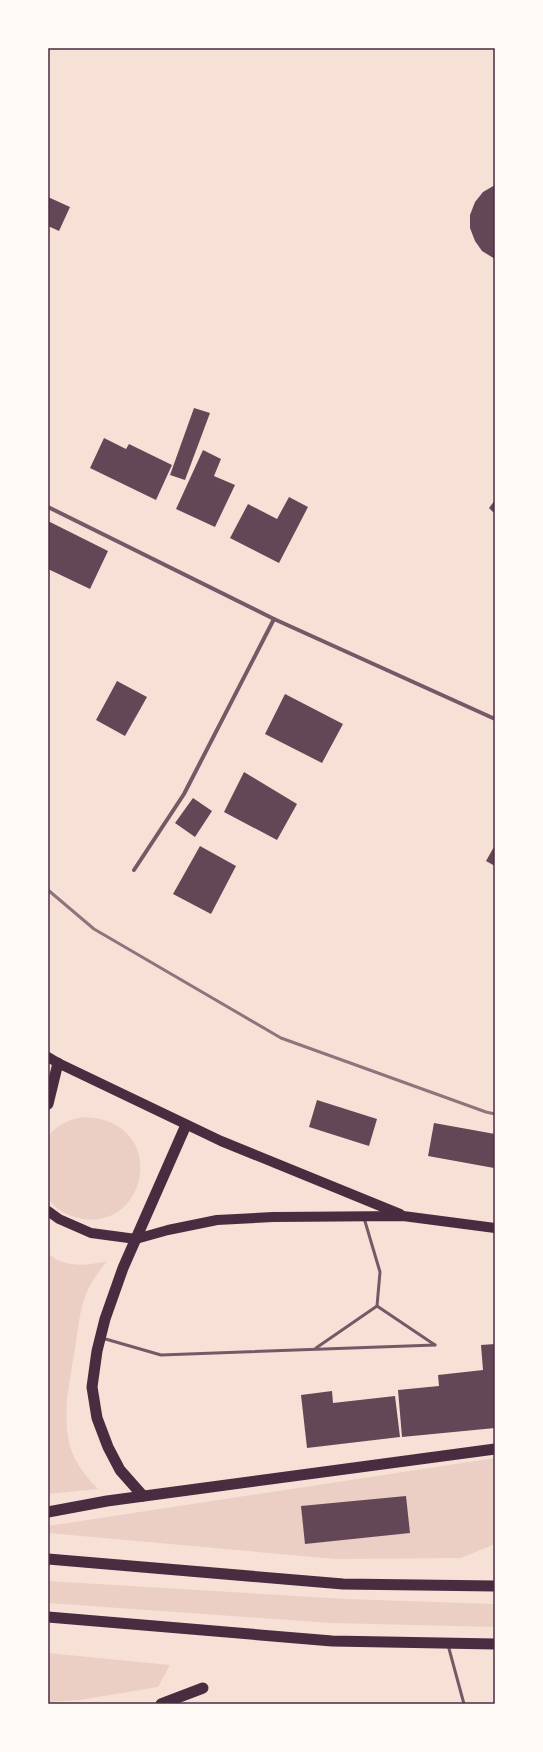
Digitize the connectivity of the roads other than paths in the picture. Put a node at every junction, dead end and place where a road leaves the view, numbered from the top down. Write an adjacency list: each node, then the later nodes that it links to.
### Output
1 (48, 507): 2 (street)
2 (274, 619): 3 (street); 4 (street)
3 (495, 719)
4 (134, 870)
5 (48, 1057): 6 (main road)
6 (58, 1063): 7 (highway); 8 (main road)
7 (48, 1104)
8 (186, 1125): 10 (main road); 13 (highway)
9 (48, 1211): 13 (main road)
10 (403, 1216): 11 (main road); 12 (main road)
11 (364, 1217): 13 (main road); 14 (lane)
12 (495, 1228)
13 (136, 1239): 15 (highway)
14 (377, 1306): 16 (lane); 16 (lane)
15 (100, 1338): 16 (lane); 18 (highway)
16 (315, 1349)
17 (495, 1449): 18 (highway)
18 (143, 1496): 19 (highway)
19 (48, 1512)
20 (48, 1559): 21 (highway)
21 (495, 1586)
22 (48, 1616): 23 (highway)
23 (447, 1643): 24 (highway); 27 (lane)
24 (495, 1644)
25 (203, 1688): 26 (highway)
26 (161, 1704)
27 (464, 1704)

